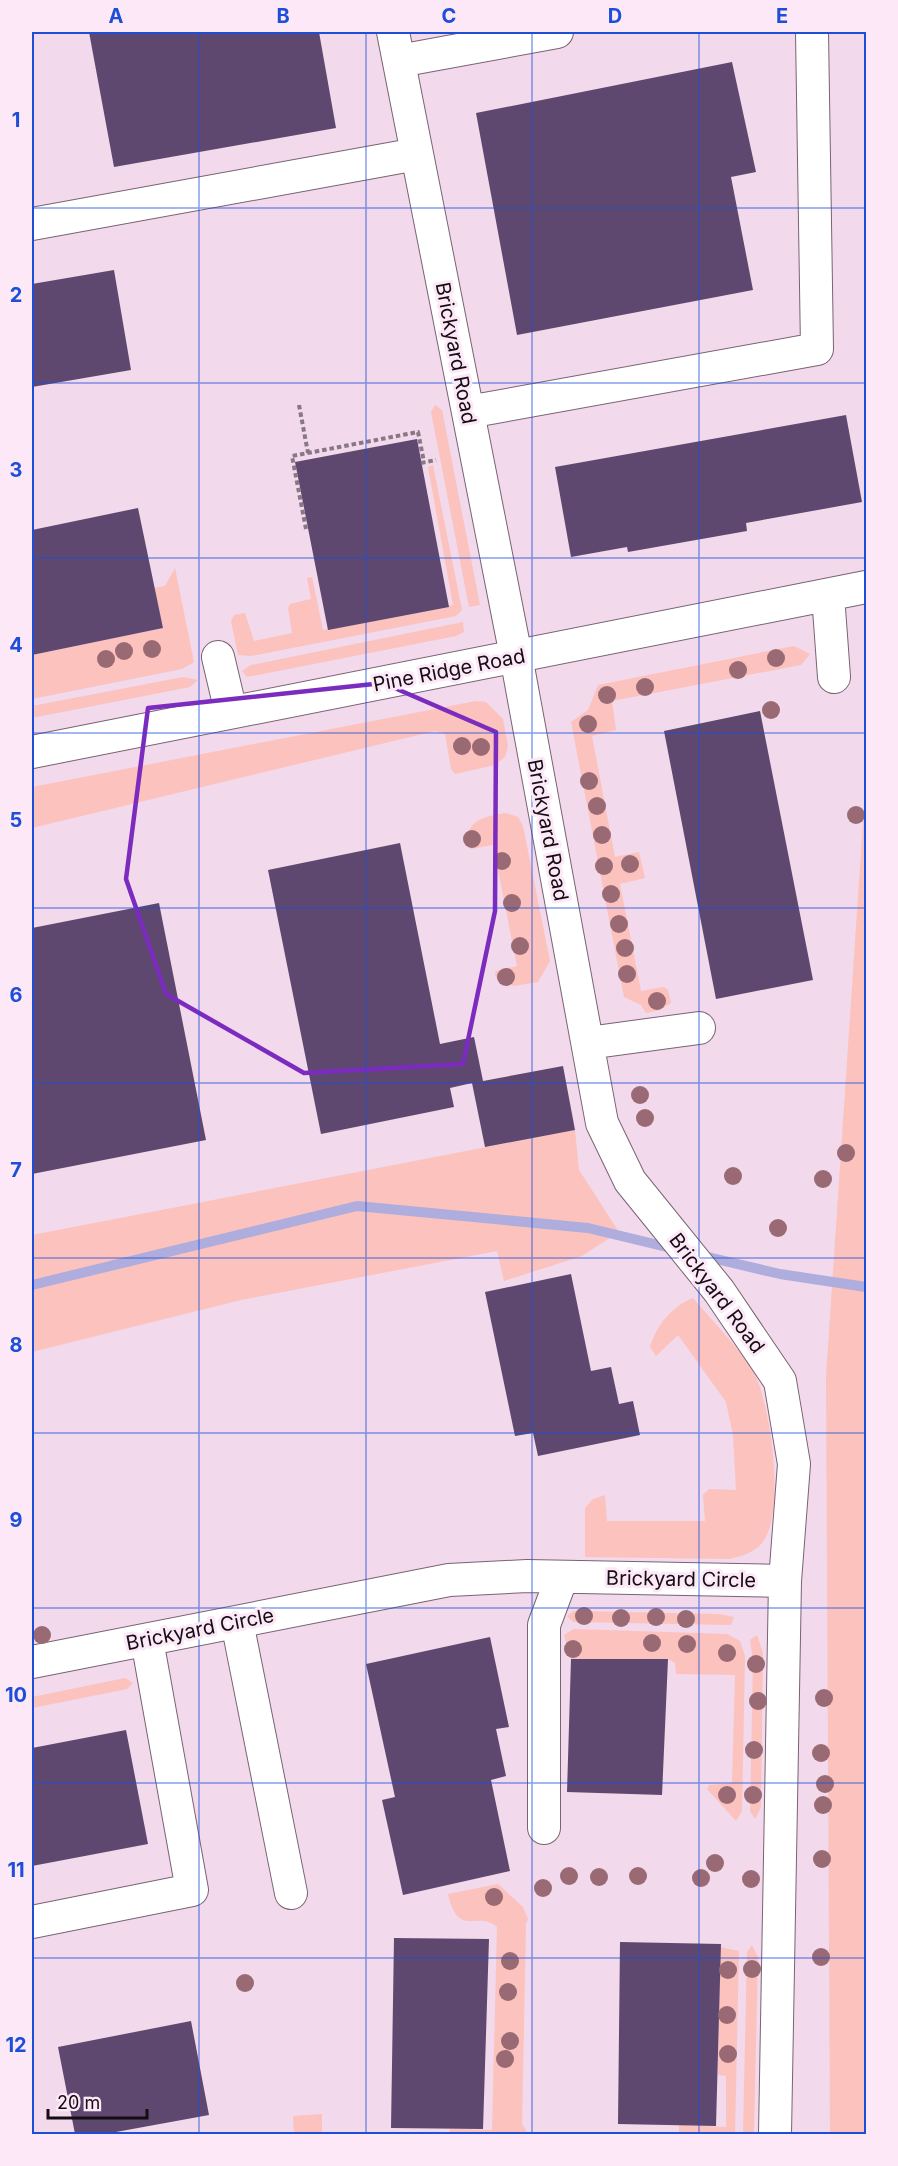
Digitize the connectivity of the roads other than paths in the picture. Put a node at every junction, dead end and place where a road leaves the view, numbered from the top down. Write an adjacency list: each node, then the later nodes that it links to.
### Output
1 (557, 32): 3 (street)
2 (812, 32): 6 (street)
3 (396, 46): 4 (street, Brickyard Road)
4 (417, 153): 5 (street); 6 (street, Brickyard Road)
5 (32, 224)
6 (468, 412): 10 (street, Brickyard Road)
7 (867, 587): 8 (street, Pine Ridge Road)
8 (828, 595): 10 (street, Pine Ridge Road); 11 (street)
9 (218, 657): 12 (street)
10 (516, 657): 12 (street, Pine Ridge Road); 15 (street, Brickyard Road)
11 (834, 677)
12 (231, 712): 13 (street, Pine Ridge Road)
13 (32, 752)
14 (699, 1028): 15 (street)
15 (588, 1043): 17 (street, Brickyard Road)
16 (562, 1577): 17 (street, Brickyard Circle); 18 (street, Brickyard Circle); 21 (street)
17 (785, 1581): 24 (street, Brickyard Circle)
18 (237, 1622): 19 (street, Brickyard Circle); 22 (street)
19 (147, 1640): 20 (street, Brickyard Circle); 23 (street)
20 (32, 1662)
21 (544, 1828)
22 (291, 1893)
23 (32, 1922)
24 (775, 2134)

